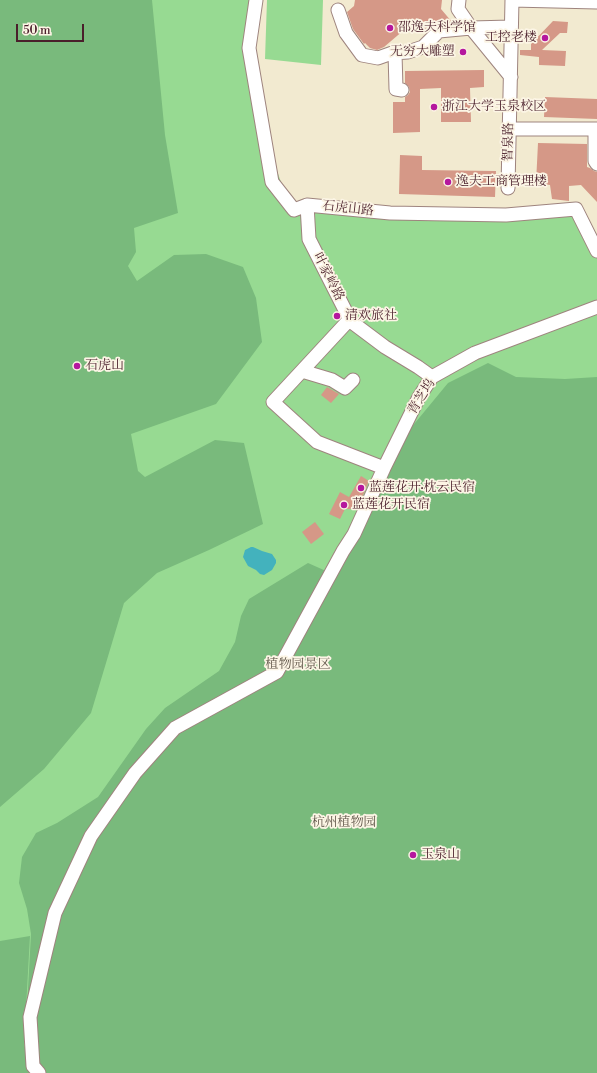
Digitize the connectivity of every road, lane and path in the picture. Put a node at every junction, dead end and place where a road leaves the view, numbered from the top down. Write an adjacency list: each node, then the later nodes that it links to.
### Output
1 (256, 0): 15 (street, 石虎山路)
2 (459, 0): 6 (street)
3 (512, 0): 4 (street); 7 (street, 智泉路)
4 (597, 2)
5 (338, 10): 8 (street)
6 (471, 28): 7 (street); 8 (street); 9 (street)
7 (511, 28): 9 (street, 智泉路)
8 (395, 53): 10 (street)
9 (511, 77): 11 (street, 智泉路)
10 (402, 90)
11 (509, 129): 12 (street); 14 (street, 智泉路)
12 (596, 129): 13 (street)
13 (597, 164)
14 (508, 188)
15 (307, 205): 16 (street, 石虎山路); 18 (street, 叶家岭路)
16 (597, 251)
17 (597, 307): 20 (street, 青芝坞)
18 (349, 320): 19 (street); 20 (street, 叶家岭路)
19 (302, 371): 21 (street); 22 (street)
20 (432, 377): 22 (street, 青芝坞)
21 (353, 380)
22 (384, 468): 23 (street, 青芝坞)
23 (39, 1073)

